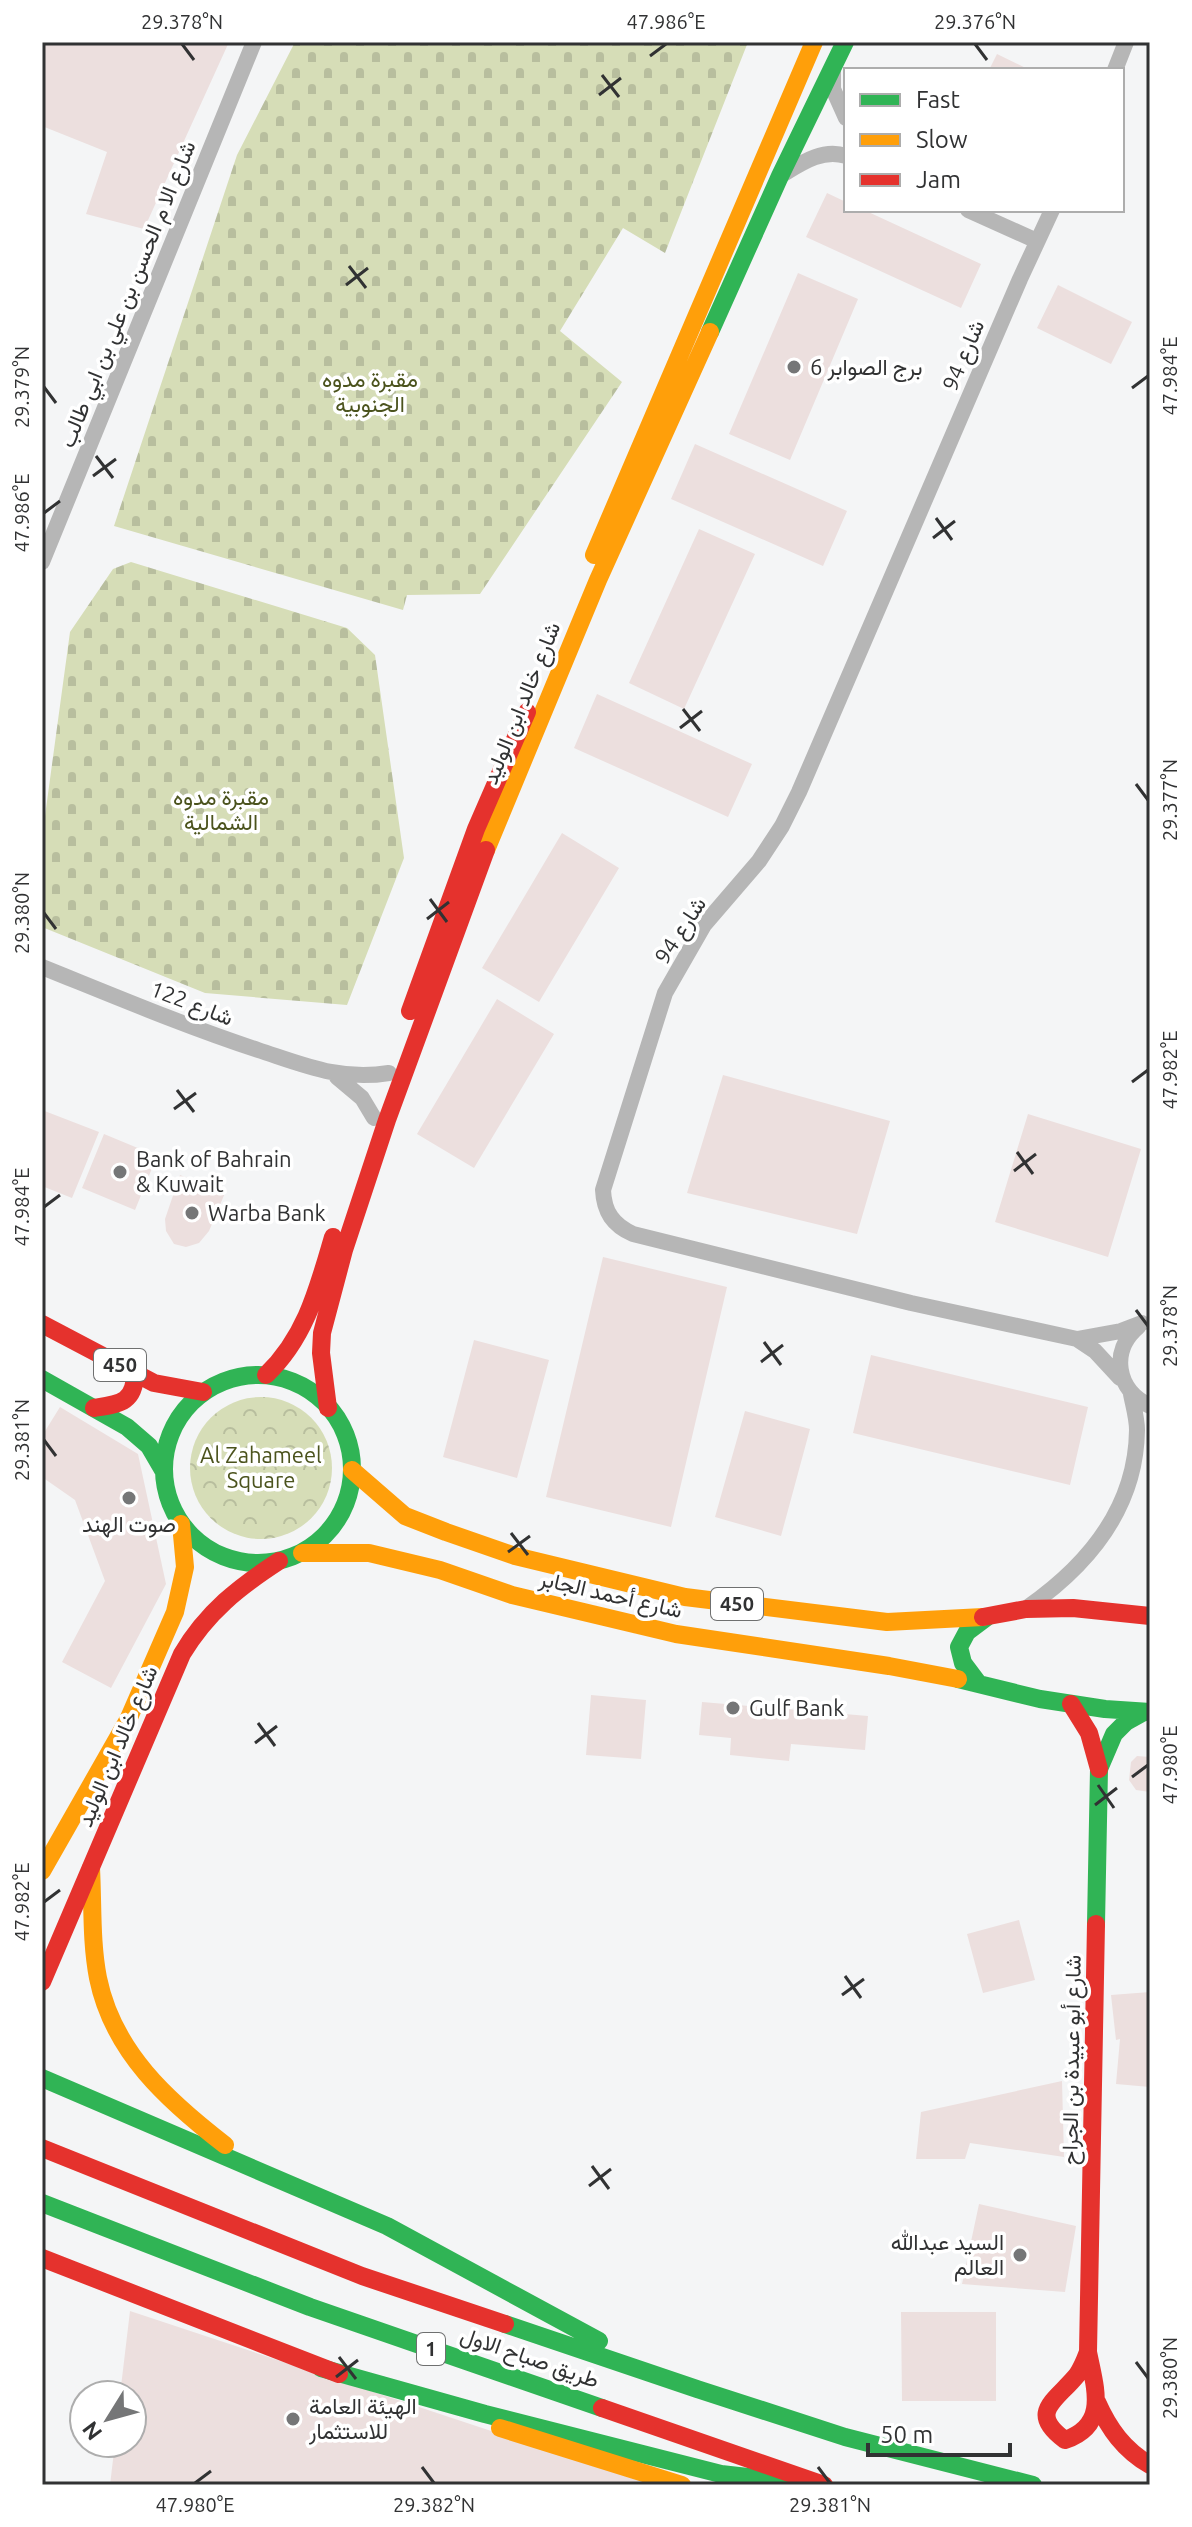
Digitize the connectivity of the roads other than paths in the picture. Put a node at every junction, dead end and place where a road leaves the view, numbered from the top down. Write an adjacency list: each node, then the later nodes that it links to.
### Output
1 (254, 42): 13 (street, شارع الا م الحسن بن علي بن ابي طالب)
2 (814, 42): 16 (main road, شارع خالد ابن الوليد)
3 (845, 42): 5 (main road, شارع خالد ابن الوليد)
4 (1126, 42): 6 (street)
5 (834, 64): 7 (street); 9 (main road, شارع خالد ابن الوليد)
6 (1116, 68)
7 (844, 114)
8 (844, 155): 9 (street)
9 (780, 176): 28 (main road, شارع خالد ابن الوليد)
10 (972, 212): 12 (street)
11 (1050, 212): 12 (street, شارع 94)
12 (1037, 241): 20 (street, شارع 94)
13 (42, 562)
14 (42, 967): 15 (street, شارع 122)
15 (329, 1073): 16 (street, شارع 122); 17 (street, شارع 122)
16 (389, 1073): 17 (main road, شارع خالد ابن الوليد)
17 (374, 1118): 22 (main road, شارع خالد ابن الوليد)
18 (1146, 1322): 20 (street, شارع 94); 24 (street)
19 (42, 1324): 21 (main road, 450)
20 (1077, 1339): 24 (street, شارع 94)
21 (135, 1373): 25 (main road, 450); 27 (main road)
22 (266, 1375): 25 (main road, 450); 28 (main road, 450)
23 (42, 1379): 27 (main road, 450)
24 (1127, 1389): 26 (street, شارع 94); 36 (street)
25 (203, 1392): 29 (main road, 450)
26 (1150, 1406)
27 (94, 1408): 29 (main road, 450)
28 (328, 1408): 30 (main road, 450)
29 (163, 1470): 31 (main road, 450)
30 (352, 1470): 32 (main road, شارع أحمد الجابر / 450); 33 (main road, 450)
31 (181, 1524): 34 (main road, 450); 43 (main road, شارع خالد ابن الوليد)
32 (446, 1532): 35 (main road); 38 (main road, شارع أحمد الجابر / 450)
33 (302, 1553): 34 (main road, 450); 35 (main road, شارع أحمد الجابر / 450)
34 (279, 1561): 44 (main road, شارع خالد ابن الوليد)
35 (440, 1570): 39 (main road, شارع أحمد الجابر / 450)
36 (1026, 1609): 37 (main road, شارع أحمد الجابر / 450); 38 (main road, شارع أحمد الجابر / 450)
37 (1150, 1616)
38 (987, 1617): 39 (main road)
39 (978, 1683): 40 (main road, شارع أحمد الجابر / 450)
40 (1071, 1704): 41 (main road, شارع أحمد الجابر / 450); 42 (main road, شارع أبو عبيدة بن الجراح)
41 (1147, 1712): 42 (main road, شارع أبو عبيدة بن الجراح)
42 (1099, 1769): 53 (main road, شارع أبو عبيدة بن الجراح)
43 (44, 1865)
44 (91, 1868): 45 (main road, شارع خالد ابن الوليد); 48 (main road)
45 (42, 1982)
46 (42, 2078): 48 (main road)
47 (42, 2148): 55 (main road, طريق صباح الاول / 1)
48 (258, 2169): 55 (main road)
49 (42, 2203): 59 (main road, طريق صباح الاول / 1)
50 (42, 2258): 52 (main road)
51 (42, 2265): 52 (main road)
52 (66, 2268): 54 (main road)
53 (1088, 2352): 56 (main road, شارع أبو عبيدة بن الجراح); 56 (main road)
54 (321, 2368): 58 (main road); 59 (main road)
55 (663, 2376): 60 (main road, طريق صباح الاول / 1)
56 (1097, 2402): 57 (main road, شارع أبو عبيدة بن الجراح)
57 (1150, 2465)
58 (682, 2485)
59 (822, 2485)
60 (1033, 2485)

